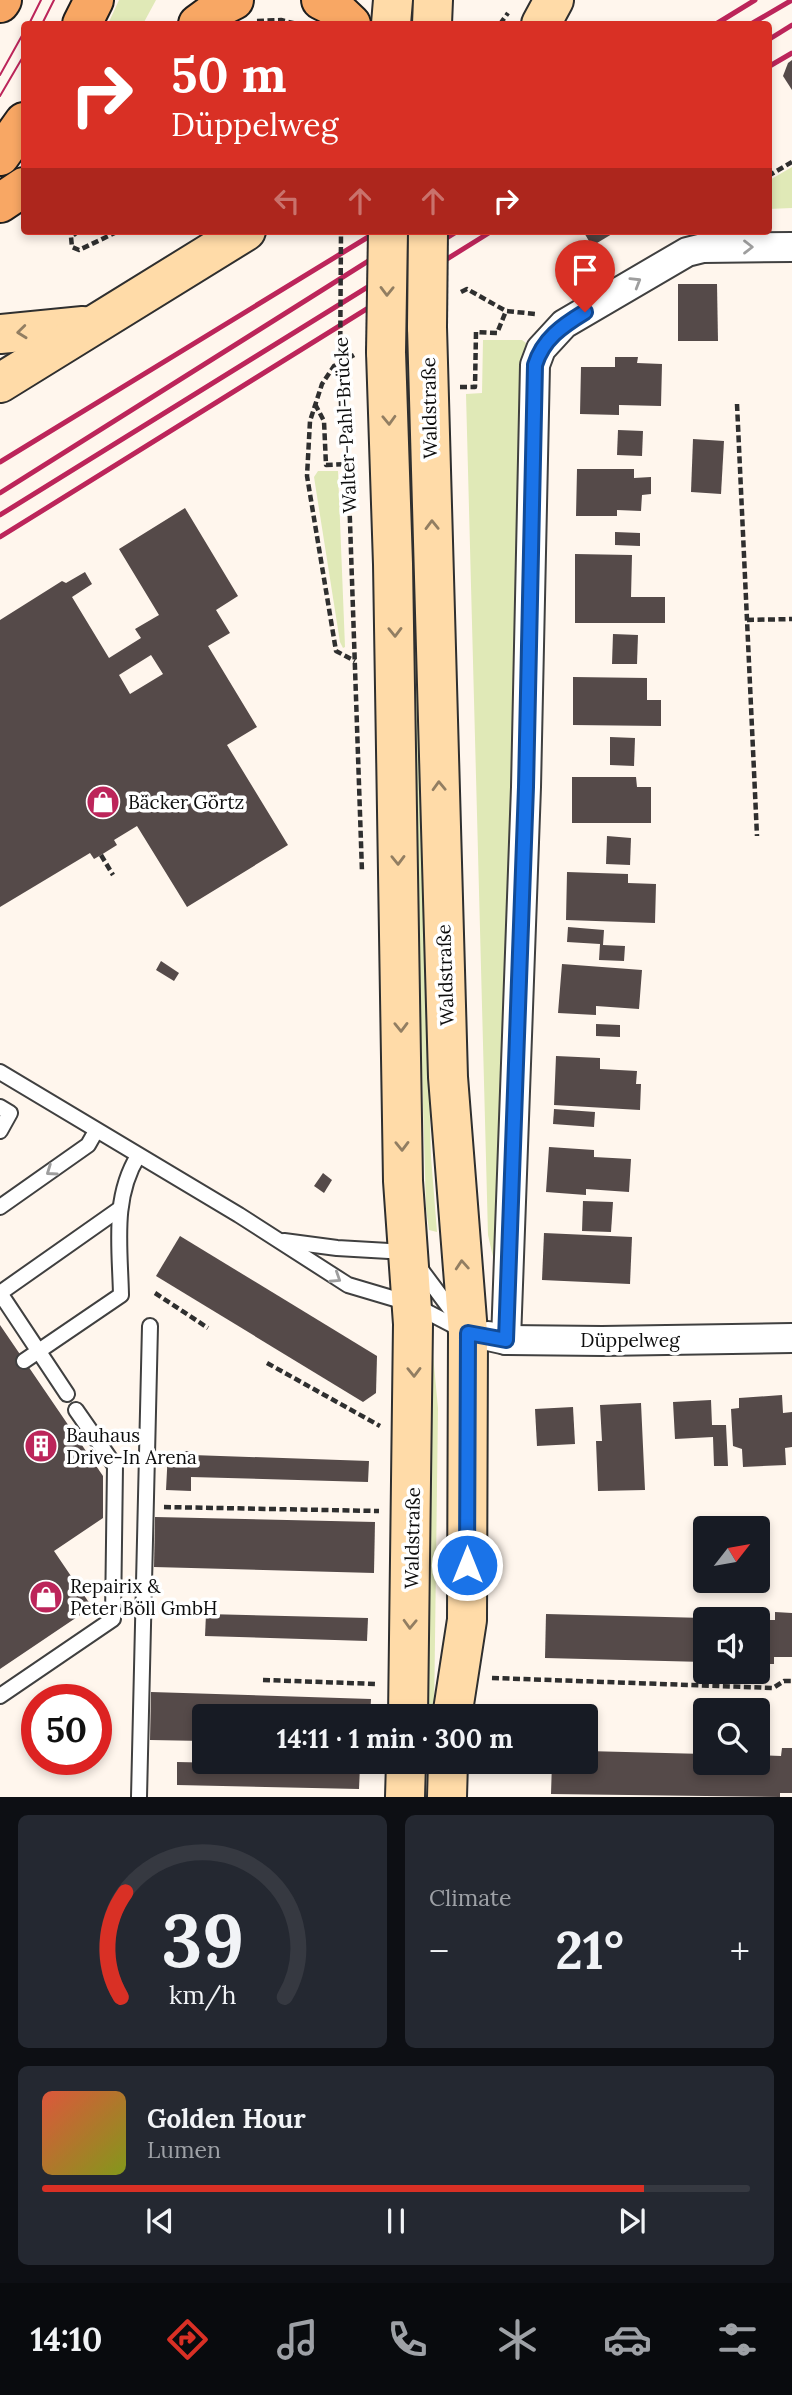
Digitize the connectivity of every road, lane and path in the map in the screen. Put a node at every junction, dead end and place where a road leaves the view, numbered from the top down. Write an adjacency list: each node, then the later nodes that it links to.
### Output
1 (94, 0): 6 (main road)
2 (234, 0): 7 (main road)
3 (321, 0): 10 (main road)
4 (433, 0): 11 (main road)
5 (554, 0): 12 (main road)
6 (84, 21)
7 (202, 21)
8 (258, 21): 9 (path)
9 (285, 21)
10 (348, 21)
11 (432, 21)
12 (543, 21)
13 (21, 126): 14 (main road)
14 (0, 156)
15 (792, 162): 16 (path)
16 (772, 174)
17 (21, 189): 18 (main road)
18 (0, 203)
19 (74, 235): 20 (path)
20 (111, 235)
21 (239, 235): 27 (main road)
22 (341, 235): 33 (path, Walter-Pahl-Brücke, bridge)
23 (388, 235): 48 (main road, Waldstraße, one-way to 48, bridge)
24 (429, 235): 54 (main road, Waldstraße, one-way to 24, bridge)
25 (792, 247): 56 (street, one-way to 25)
26 (506, 311): 30 (path)
27 (92, 325): 28 (main road, one-way to 28); 29 (main road)
28 (0, 334)
29 (0, 383)
30 (475, 387)
31 (315, 403): 33 (path)
32 (737, 404): 35 (path)
33 (348, 464): 39 (path, Walter-Pahl-Brücke)
34 (792, 618): 35 (path)
35 (747, 620): 36 (path)
36 (757, 836)
37 (101, 855): 38 (path)
38 (113, 875)
39 (362, 884)
40 (0, 1072): 42 (lane)
41 (0, 1107): 43 (lane)
42 (96, 1130): 44 (lane); 45 (lane, one-way to 45)
43 (0, 1131)
44 (138, 1156): 46 (lane); 47 (lane)
45 (0, 1207)
46 (118, 1210): 49 (lane); 57 (lane)
47 (279, 1241): 48 (lane); 51 (lane, one-way to 51)
48 (408, 1252): 51 (main road, Waldstraße); 54 (lane)
49 (0, 1293): 57 (lane)
50 (155, 1293): 53 (path)
51 (412, 1304): 54 (lane); 70 (main road, Waldstraße, one-way to 70)
52 (150, 1326): 63 (lane)
53 (208, 1328)
54 (468, 1333): 56 (street, Düppelweg); 71 (main road, Waldstraße)
55 (792, 1338): 56 (street, Düppelweg)
56 (506, 1340)
57 (39, 1351): 58 (lane); 60 (lane)
58 (24, 1361)
59 (267, 1363): 62 (path)
60 (67, 1394)
61 (76, 1410): 69 (lane)
62 (387, 1430)
63 (146, 1507): 64 (path); 74 (lane)
64 (388, 1511)
65 (491, 1678): 67 (path)
66 (263, 1680): 68 (path)
67 (792, 1681)
68 (385, 1684)
69 (0, 1696)
70 (408, 1704)
71 (454, 1704)
72 (406, 1774): 75 (main road)
73 (448, 1774): 76 (main road)
74 (139, 1797)
75 (405, 1797)
76 (447, 1797)

